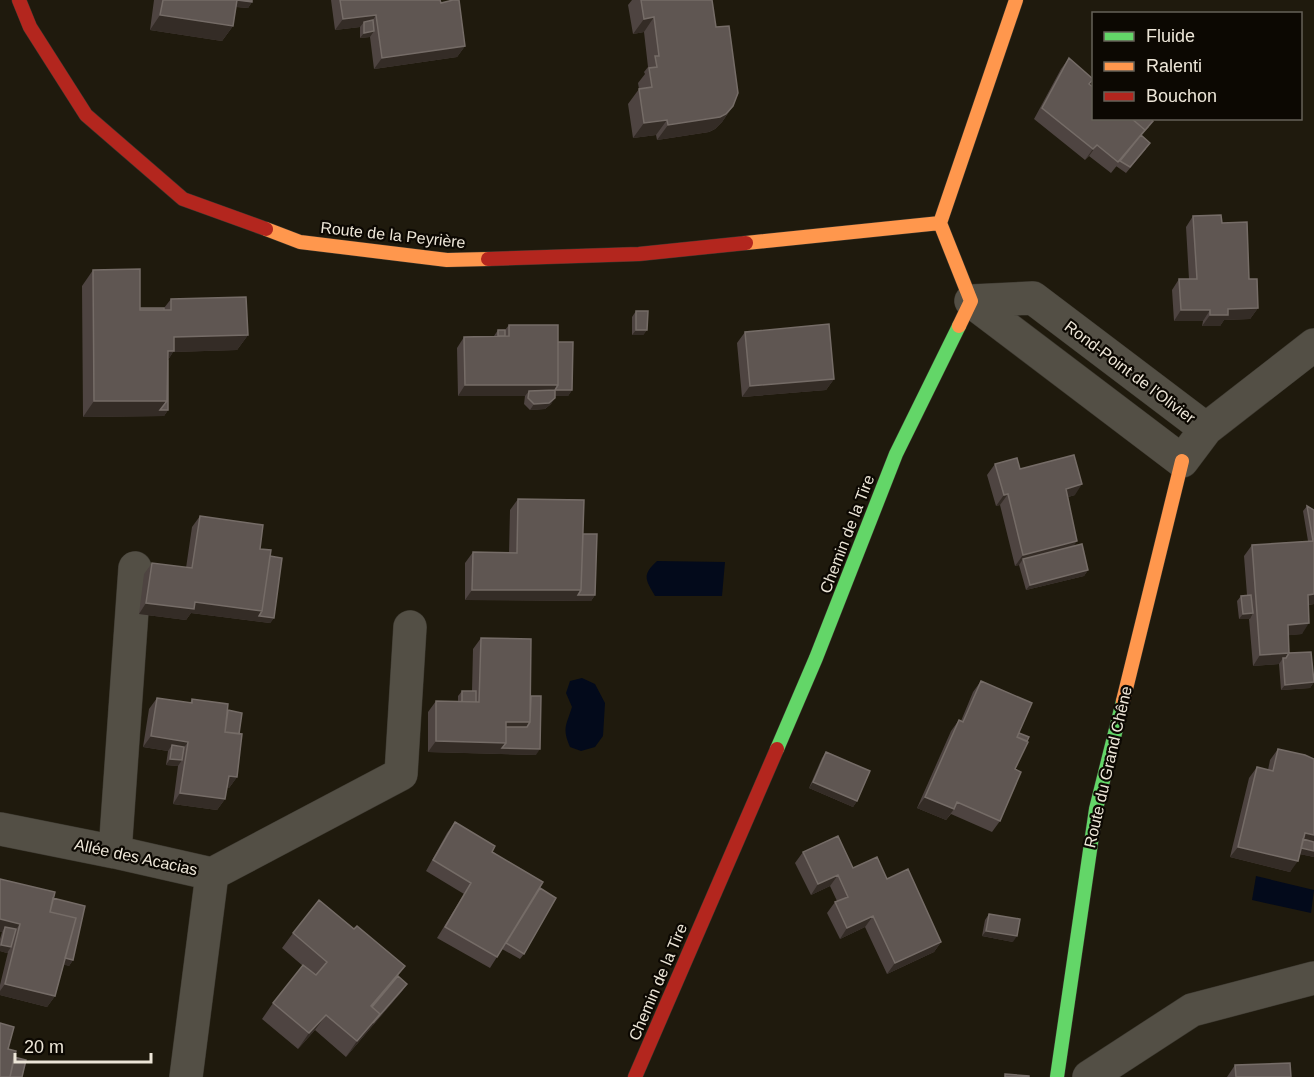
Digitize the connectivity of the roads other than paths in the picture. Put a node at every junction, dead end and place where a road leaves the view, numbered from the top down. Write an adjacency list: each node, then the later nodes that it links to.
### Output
1 (19, 0): 3 (street, Route de la Peyrière)
2 (1016, 0): 3 (street)
3 (940, 223): 4 (street)
4 (971, 301): 6 (street, Rond-Point de l'Olivier); 7 (street); 15 (street, Chemin de la Tire)
5 (1314, 345): 6 (street)
6 (1206, 429): 7 (street, Rond-Point de l'Olivier)
7 (1182, 461): 16 (street, Route du Grand Chêne)
8 (135, 568): 11 (street)
9 (410, 627): 12 (street)
10 (0, 829): 11 (street, Allée des Acacias)
11 (115, 852): 12 (street, Allée des Acacias)
12 (212, 874): 14 (street, Allée des Acacias)
13 (1314, 978): 17 (street)
14 (186, 1077)
15 (635, 1077)
16 (1057, 1077)
17 (1089, 1077)

